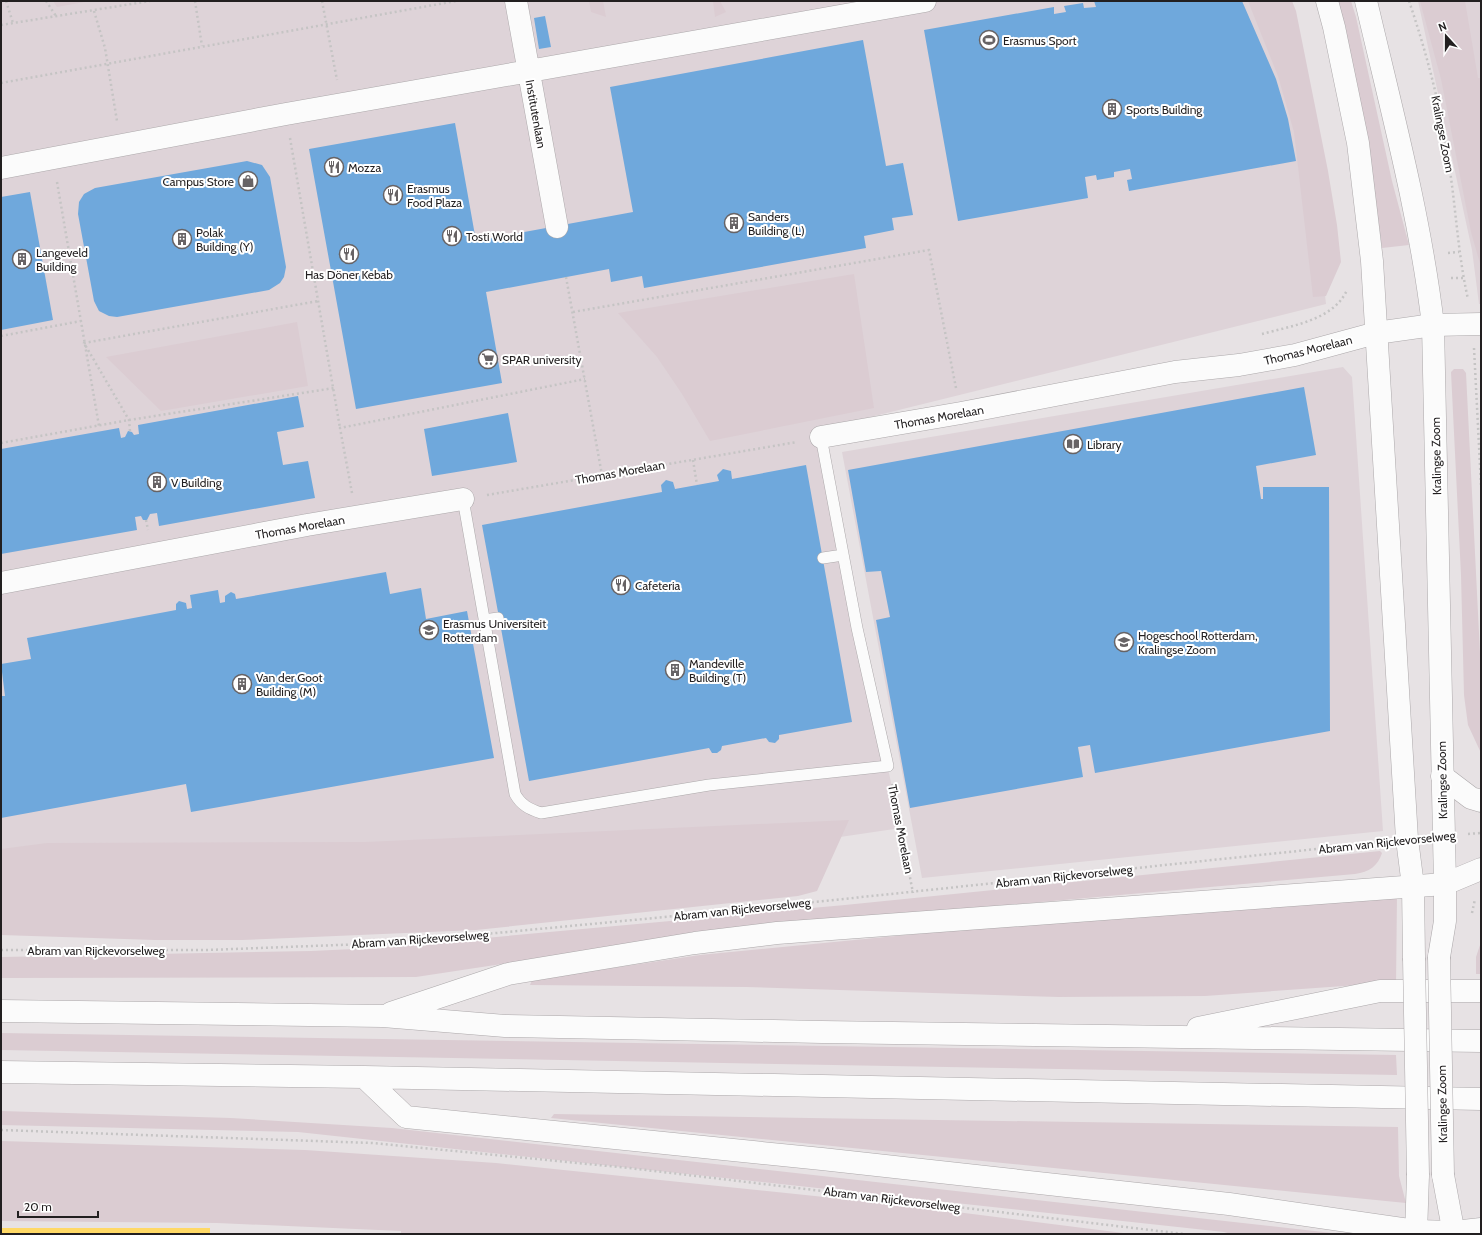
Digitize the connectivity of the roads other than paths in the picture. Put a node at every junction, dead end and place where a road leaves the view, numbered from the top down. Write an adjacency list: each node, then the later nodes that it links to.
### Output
1 (516, 1): 5 (main road, Institutenlaan)
2 (926, 1): 5 (main road)
3 (1327, 1): 10 (main road, Kralingse Zoom)
4 (1366, 1): 9 (main road, Kralingse Zoom)
5 (529, 72): 6 (main road); 7 (main road, Institutenlaan)
6 (1, 168)
7 (557, 226)
8 (1477, 324): 9 (main road)
9 (1433, 325): 10 (main road); 18 (main road, Kralingse Zoom)
10 (1376, 332): 11 (main road, Thomas Morelaan); 22 (main road, Kralingse Zoom)
11 (821, 437): 13 (lane)
12 (463, 499): 15 (main road, Thomas Morelaan); 17 (lane)
13 (843, 555): 14 (lane); 17 (lane)
14 (823, 558)
15 (1, 583)
16 (498, 618): 17 (lane)
17 (484, 620)
18 (1442, 776): 19 (main road); 21 (main road, Kralingse Zoom)
19 (1481, 801)
20 (1481, 869): 21 (main road)
21 (1445, 884): 22 (main road); 33 (main road, Kralingse Zoom, bridge)
22 (1413, 886): 25 (main road); 32 (main road, Kralingse Zoom, bridge)
23 (1481, 991): 26 (main road)
24 (1, 1011): 25 (main road)
25 (383, 1016): 26 (main road)
26 (1156, 1037): 27 (main road)
27 (1481, 1041)
28 (1, 1072): 29 (main road)
29 (364, 1077): 30 (main road); 32 (main road)
30 (1481, 1099)
31 (1481, 1229): 33 (main road)
32 (1416, 1232): 33 (main road)
33 (1454, 1233)

